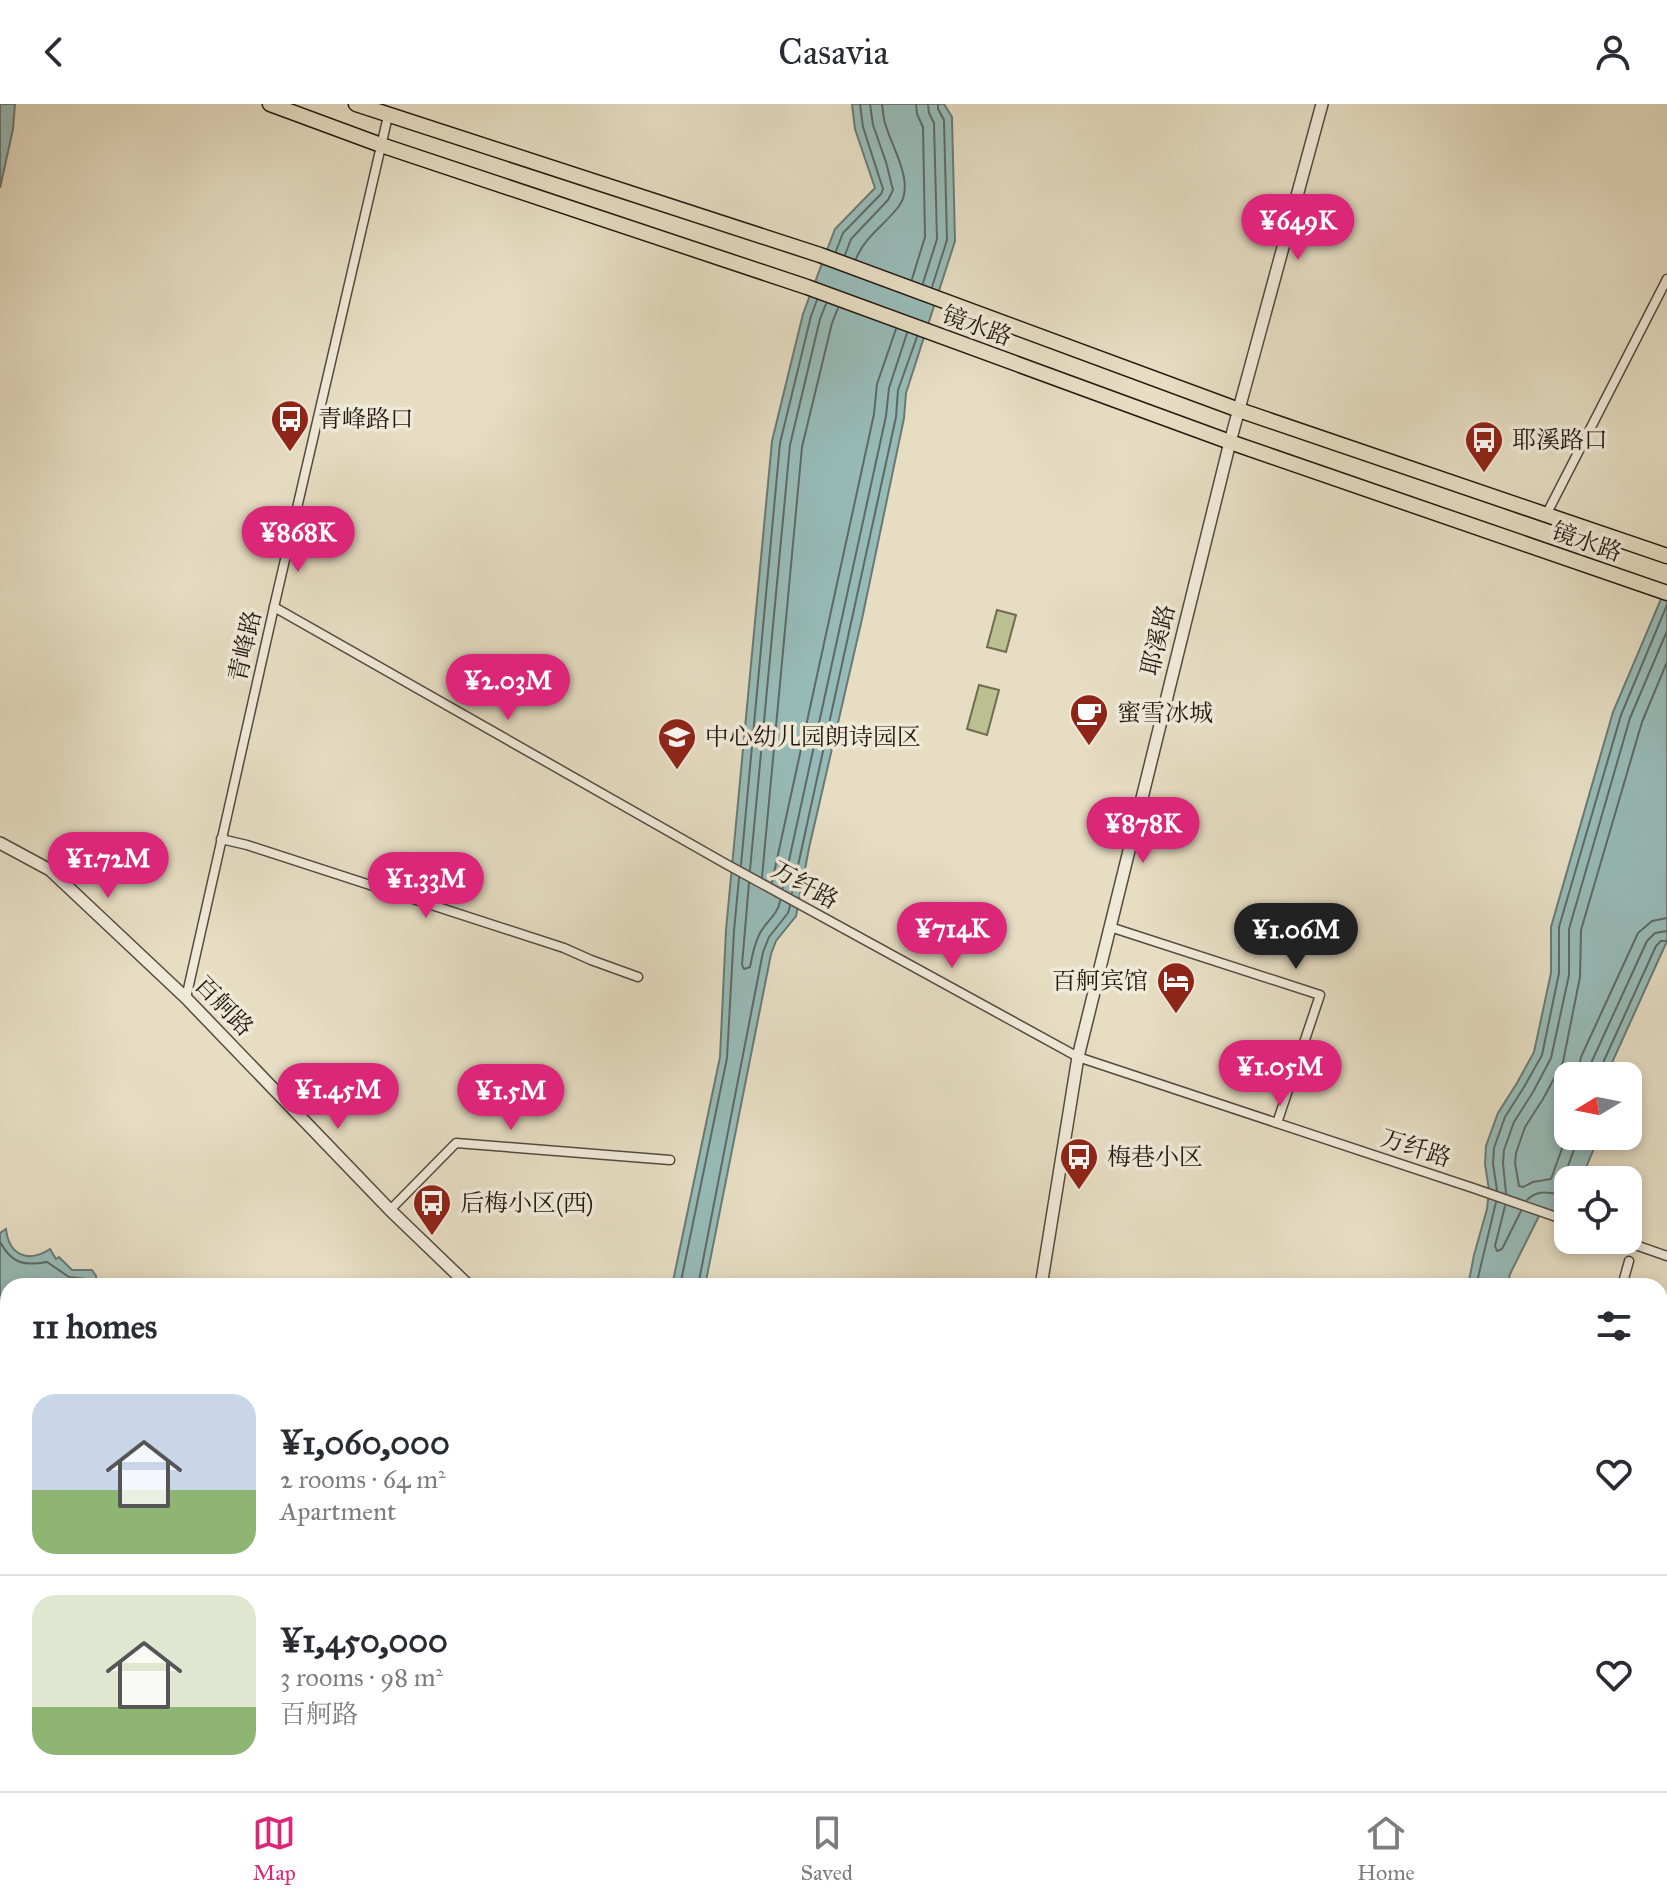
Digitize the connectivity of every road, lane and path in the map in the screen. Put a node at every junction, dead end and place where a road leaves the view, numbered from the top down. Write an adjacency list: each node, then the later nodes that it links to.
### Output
1 (270, 104): 5 (main road, 镜水路)
2 (356, 104): 4 (main road, 镜水路)
3 (1322, 104): 7 (street, 耶溪路)
4 (388, 116): 5 (street, 青峰路); 7 (main road, 镜水路)
5 (381, 145): 8 (main road, 镜水路); 12 (street, 青峰路)
6 (1667, 279): 9 (street)
7 (1239, 410): 8 (street, 耶溪路); 9 (main road, 镜水路)
8 (1230, 442): 11 (main road, 镜水路); 15 (street, 耶溪路)
9 (1546, 515): 10 (main road, 镜水路)
10 (1667, 556)
11 (1663, 591)
12 (274, 607): 13 (street, 青峰路); 18 (street, 万纤路)
13 (221, 839): 16 (street); 17 (street, 青峰路)
14 (0, 843): 17 (street, 百舸路)
15 (1110, 927): 18 (street, 耶溪路); 19 (street)
16 (638, 977)
17 (186, 998): 21 (street, 百舸路)
18 (1078, 1057): 19 (street, 万纤路); 27 (street, 耶溪路)
19 (1277, 1123): 22 (street, 万纤路)
20 (670, 1160): 21 (street)
21 (390, 1210): 26 (street, 百舸路)
22 (1554, 1216)
23 (1642, 1247): 24 (street)
24 (1667, 1256)
25 (1629, 1261): 28 (street)
26 (461, 1278)
27 (1042, 1278)
28 (1624, 1278)

